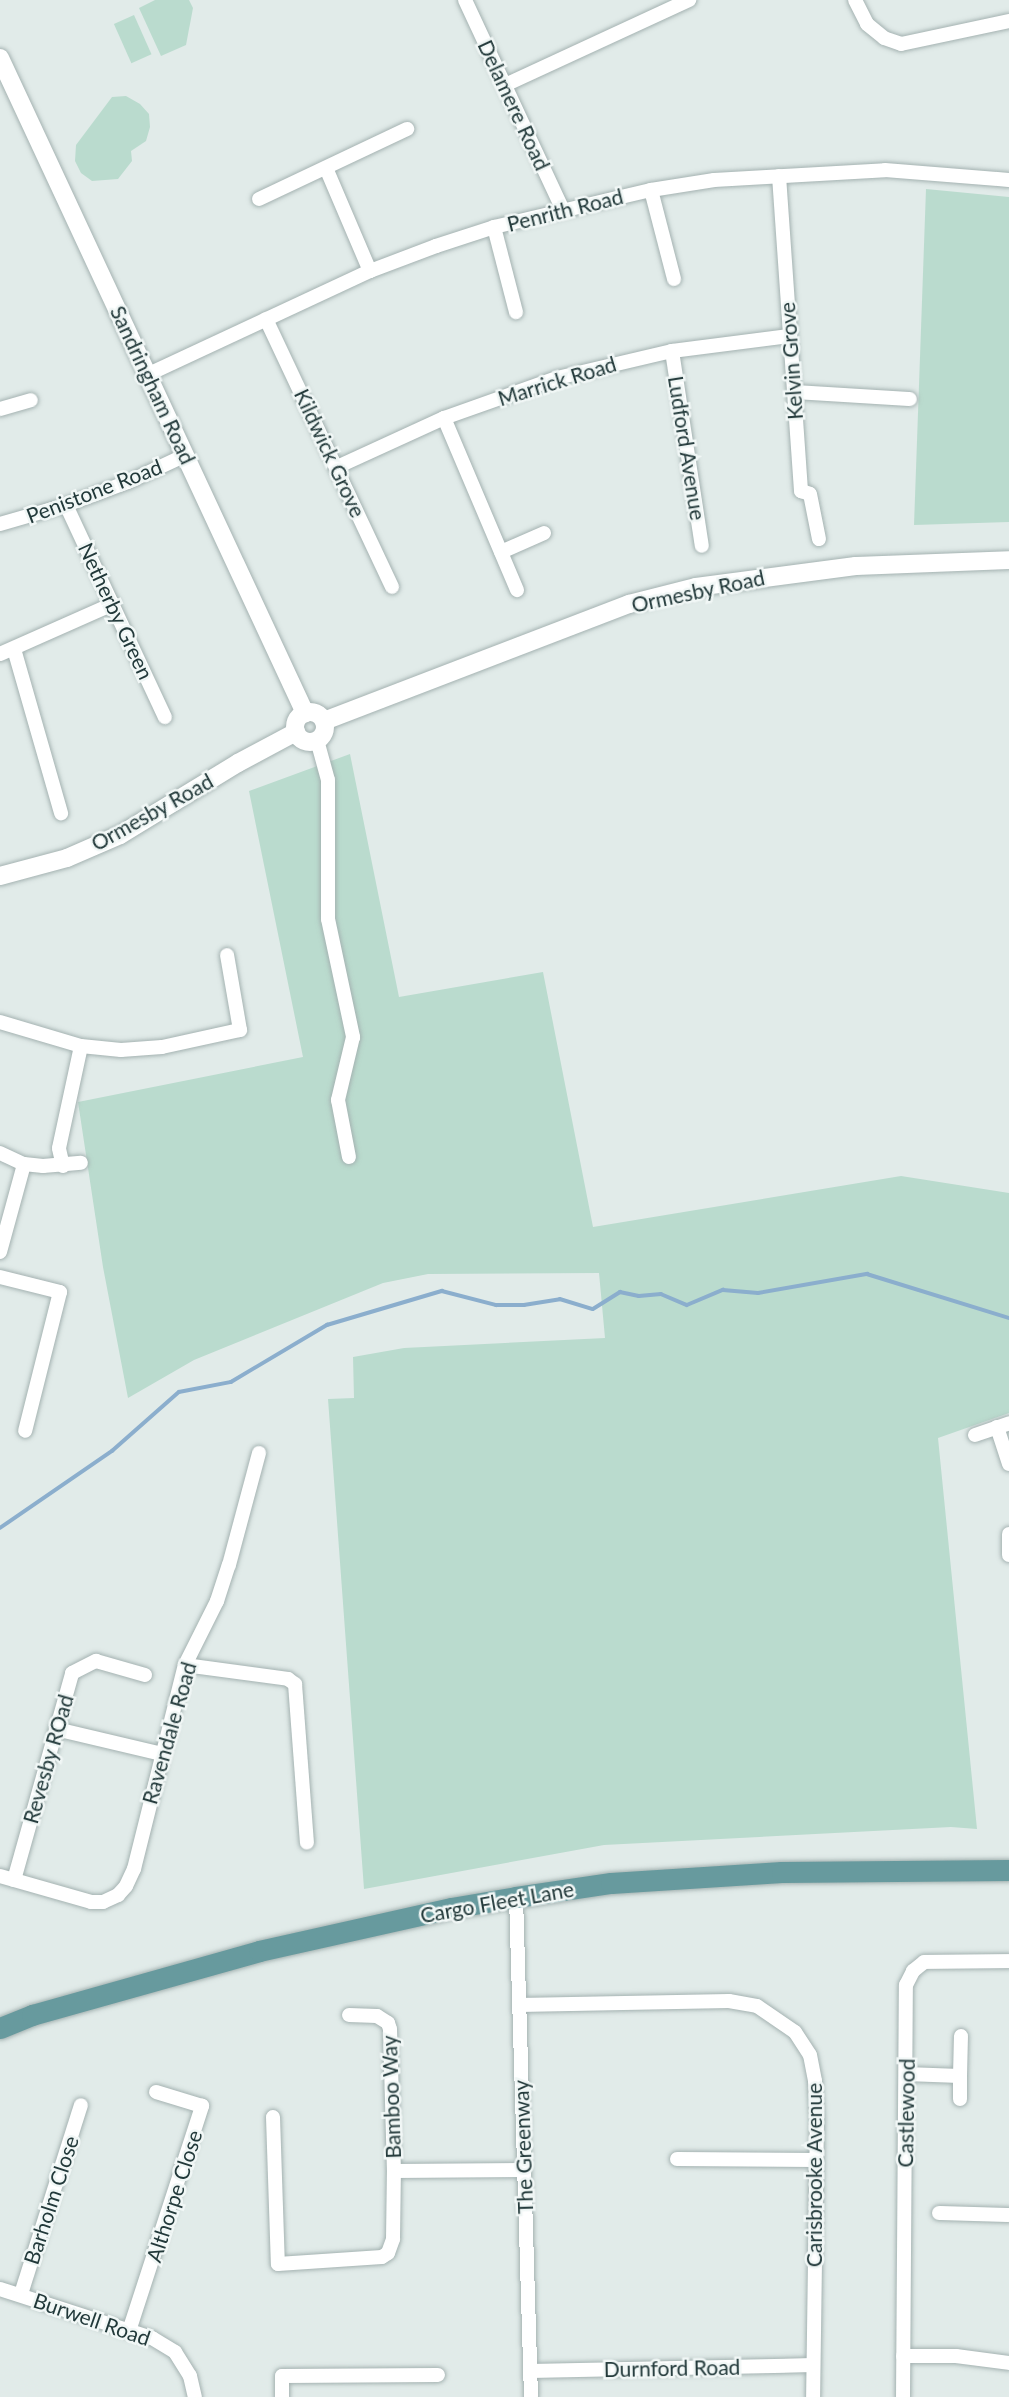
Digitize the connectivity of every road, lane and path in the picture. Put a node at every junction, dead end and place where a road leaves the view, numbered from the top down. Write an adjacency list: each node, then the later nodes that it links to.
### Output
1 (465, 0): 6 (street, Delamere Road)
2 (689, 0): 6 (street)
3 (855, 0): 4 (street)
4 (1009, 21)
5 (0, 58): 21 (street, Sandringham Road)
6 (505, 85): 13 (street, Delamere Road)
7 (407, 129): 8 (street)
8 (326, 168): 12 (street); 15 (street)
9 (779, 176): 10 (street, Penrith Road); 11 (street, Penrith Road); 19 (street, Kelvin Grove)
10 (1009, 180)
11 (651, 190): 13 (street, Penrith Road); 16 (street)
12 (259, 199)
13 (563, 210): 14 (street, Penrith Road)
14 (494, 227): 15 (street, Penrith Road); 17 (street)
15 (370, 271): 18 (street, Penrith Road)
16 (674, 279)
17 (516, 312)
18 (267, 319): 21 (street, Penrith Road); 28 (street, Kildwick Grove)
19 (789, 336): 20 (street, Marrick Road); 22 (street, Kelvin Grove)
20 (672, 351): 26 (street, Marrick Road); 33 (street, Ludford Avenue)
21 (149, 374): 27 (street, Sandringham Road)
22 (794, 392): 23 (street); 32 (street, Kelvin Grove)
23 (910, 399)
24 (31, 400): 25 (street)
25 (0, 409)
26 (444, 418): 28 (street, Marrick Road); 34 (street)
27 (186, 455): 29 (street, Penistone Road); 40 (street, Sandringham Road)
28 (337, 467): 36 (street, Kildwick Grove)
29 (66, 505): 30 (street, Penistone Road); 38 (street, Netherby Green)
30 (0, 524)
31 (544, 533): 34 (street)
32 (819, 539)
33 (702, 546)
34 (501, 552): 37 (street)
35 (1009, 560): 42 (street, Ormesby Road)
36 (392, 587)
37 (517, 590)
38 (113, 604): 39 (street); 41 (street, Netherby Green)
39 (7, 651): 45 (street)
40 (304, 713): 42 (street); 43 (street)
41 (165, 717)
42 (324, 721): 44 (street)
43 (296, 732): 44 (street); 46 (street, Ormesby Road)
44 (317, 740): 51 (street)
45 (61, 813)
46 (0, 876)
47 (228, 955): 49 (street)
48 (0, 1022): 49 (street)
49 (81, 1046): 54 (street)
50 (0, 1153): 53 (street)
51 (349, 1157)
52 (81, 1163): 54 (street)
53 (24, 1164): 54 (street); 55 (street)
54 (63, 1166)
55 (0, 1252)
56 (0, 1277): 58 (street)
57 (1003, 1425): 59 (street); 61 (street)
58 (25, 1431)
59 (975, 1435)
60 (259, 1453): 64 (street, Ravendale Road)
61 (1009, 1464)
62 (1009, 1534): 63 (street)
63 (1009, 1555)
64 (185, 1665): 67 (street, Ravendale Road); 68 (street)
65 (145, 1675): 66 (street, Revesby ROad)
66 (56, 1729): 67 (street); 70 (street, Revesby ROad)
67 (162, 1754): 70 (street, Ravendale Road)
68 (307, 1843)
69 (1009, 1870): 71 (main road, Cargo Fleet Lane)
70 (7, 1878)
71 (516, 1897): 73 (street, The Greenway); 75 (main road, Cargo Fleet Lane)
72 (1009, 1961): 77 (street, Castlewood)
73 (519, 2005): 84 (street, Carisbrooke Avenue); 85 (street, The Greenway)
74 (349, 2015): 86 (street, Bamboo Way)
75 (0, 2028)
76 (961, 2036): 78 (street)
77 (906, 2074): 78 (street); 92 (street, Castlewood)
78 (960, 2076): 80 (street)
79 (156, 2092): 91 (street, Althorpe Close)
80 (960, 2099)
81 (81, 2105): 90 (street, Barholm Close)
82 (273, 2117): 86 (street, Bamboo Way)
83 (677, 2159): 84 (street)
84 (816, 2160): 94 (street, Carisbrooke Avenue)
85 (524, 2170): 86 (street, Bamboo Way); 95 (street, The Greenway)
86 (394, 2171)
87 (939, 2213): 88 (street)
88 (1009, 2215)
89 (0, 2289): 90 (street, Burwell Road)
90 (21, 2294): 91 (street, Burwell Road)
91 (129, 2331): 97 (street, Burwell Road)
92 (903, 2356): 93 (street); 101 (street, Castlewood)
93 (1009, 2363)
94 (813, 2365): 95 (street, Durnford Road); 100 (street, Carisbrooke Avenue)
95 (530, 2371): 99 (street, The Greenway)
96 (438, 2375): 98 (street)
97 (195, 2397)
98 (282, 2397)
99 (531, 2397)
100 (813, 2397)
101 (903, 2397)

